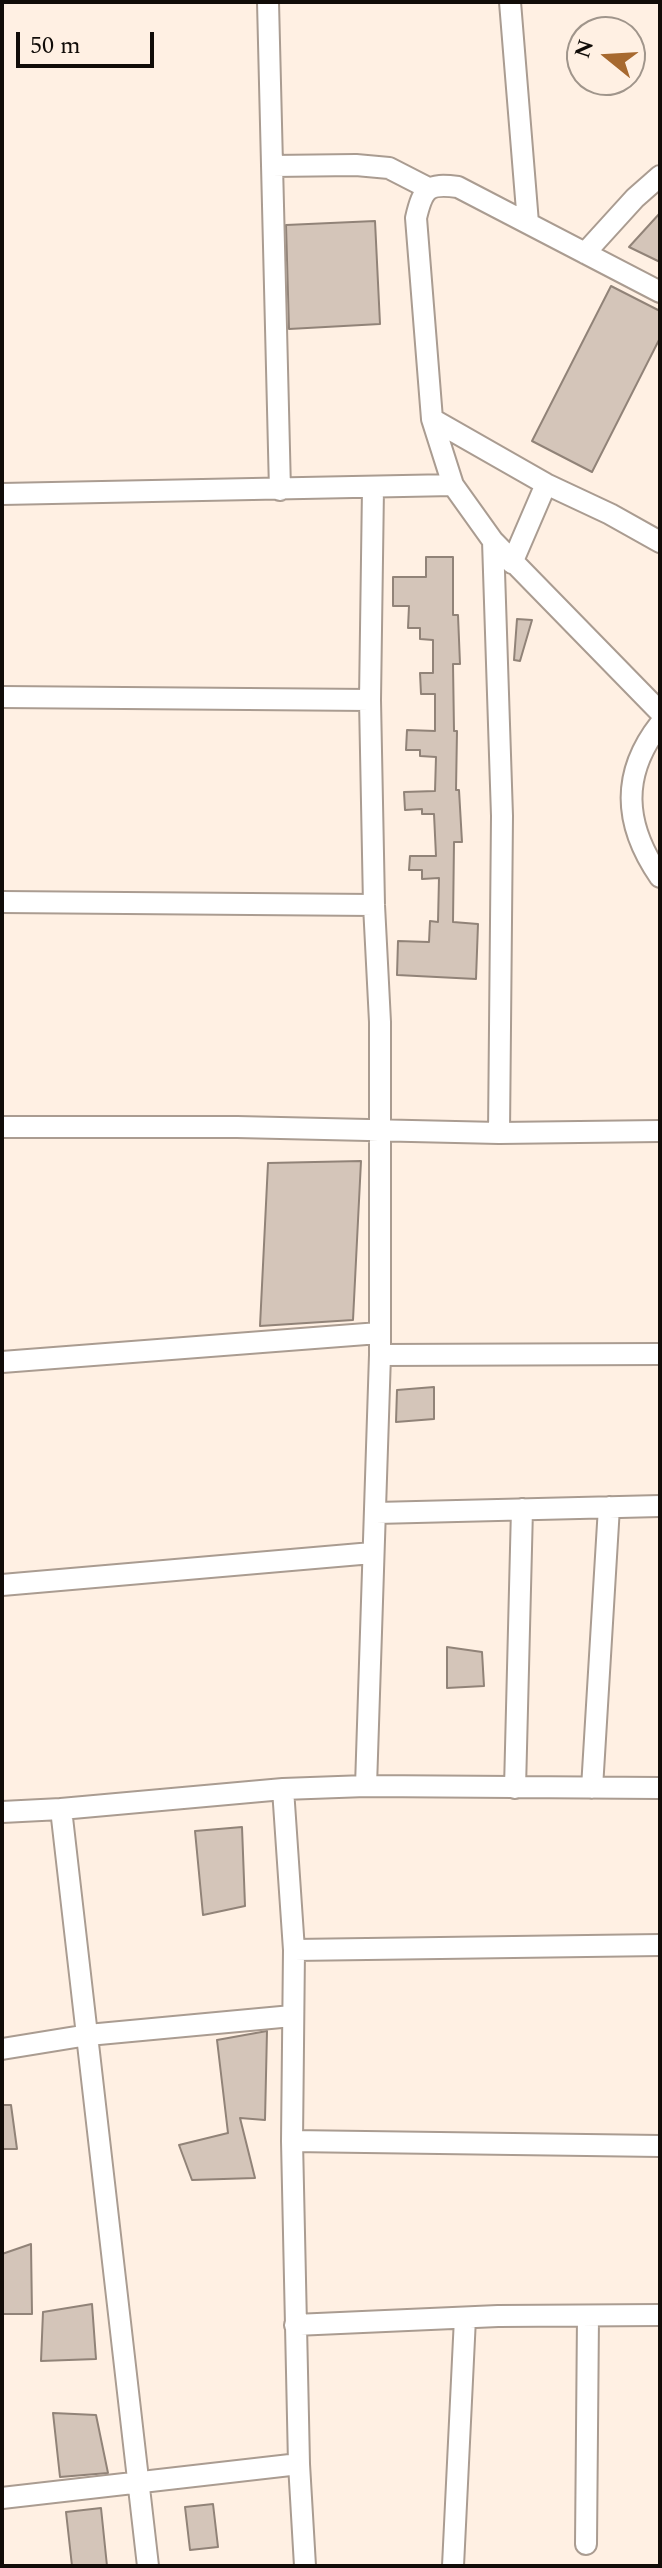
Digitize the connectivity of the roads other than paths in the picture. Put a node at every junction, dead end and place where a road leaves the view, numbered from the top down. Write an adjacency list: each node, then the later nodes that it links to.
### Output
1 (268, 2): 3 (street)
2 (510, 2): 6 (street)
3 (272, 166): 5 (street); 13 (street)
4 (660, 176): 7 (street)
5 (428, 188): 6 (street); 9 (street)
6 (528, 223): 7 (street)
7 (585, 253): 8 (street)
8 (660, 292)
9 (432, 419): 10 (street); 11 (street)
10 (546, 484): 16 (street); 17 (street)
11 (453, 485): 12 (street); 15 (street)
12 (373, 488): 13 (street); 19 (street)
13 (280, 490): 14 (street)
14 (2, 494)
15 (493, 541): 17 (street); 28 (street)
16 (660, 542)
17 (512, 563): 20 (street)
18 (2, 697): 19 (street)
19 (370, 700): 24 (street)
20 (660, 712)
21 (660, 724): 22 (street)
22 (660, 877)
23 (2, 902): 24 (street)
24 (374, 905): 26 (street)
25 (2, 1127): 26 (street)
26 (378, 1131): 28 (street); 29 (street)
27 (660, 1131): 28 (street)
28 (499, 1133)
29 (379, 1333): 31 (street); 32 (street)
30 (660, 1354): 31 (street)
31 (380, 1355): 36 (street)
32 (2, 1362)
33 (660, 1506): 34 (street)
34 (609, 1507): 35 (street); 41 (street)
35 (522, 1509): 36 (street); 40 (street)
36 (376, 1513): 37 (street)
37 (372, 1553): 38 (street); 39 (street)
38 (2, 1585)
39 (366, 1786): 40 (street); 43 (street)
40 (515, 1788): 41 (street)
41 (592, 1788): 42 (street)
42 (660, 1788)
43 (283, 1789): 44 (street); 47 (street)
44 (61, 1809): 45 (street); 49 (street)
45 (2, 1812)
46 (660, 1945): 47 (street)
47 (294, 1950): 48 (street)
48 (292, 2016): 49 (street); 51 (street)
49 (88, 2035): 50 (street); 58 (street)
50 (2, 2049)
51 (292, 2141): 52 (street); 56 (street)
52 (660, 2146)
53 (660, 2315): 54 (street)
54 (588, 2316): 55 (street); 60 (street)
55 (465, 2318): 56 (street); 63 (street)
56 (295, 2325): 57 (street)
57 (299, 2464): 58 (street); 62 (street)
58 (139, 2481): 59 (street); 61 (street)
59 (2, 2498)
60 (586, 2544)
61 (148, 2566)
62 (305, 2566)
63 (453, 2566)

